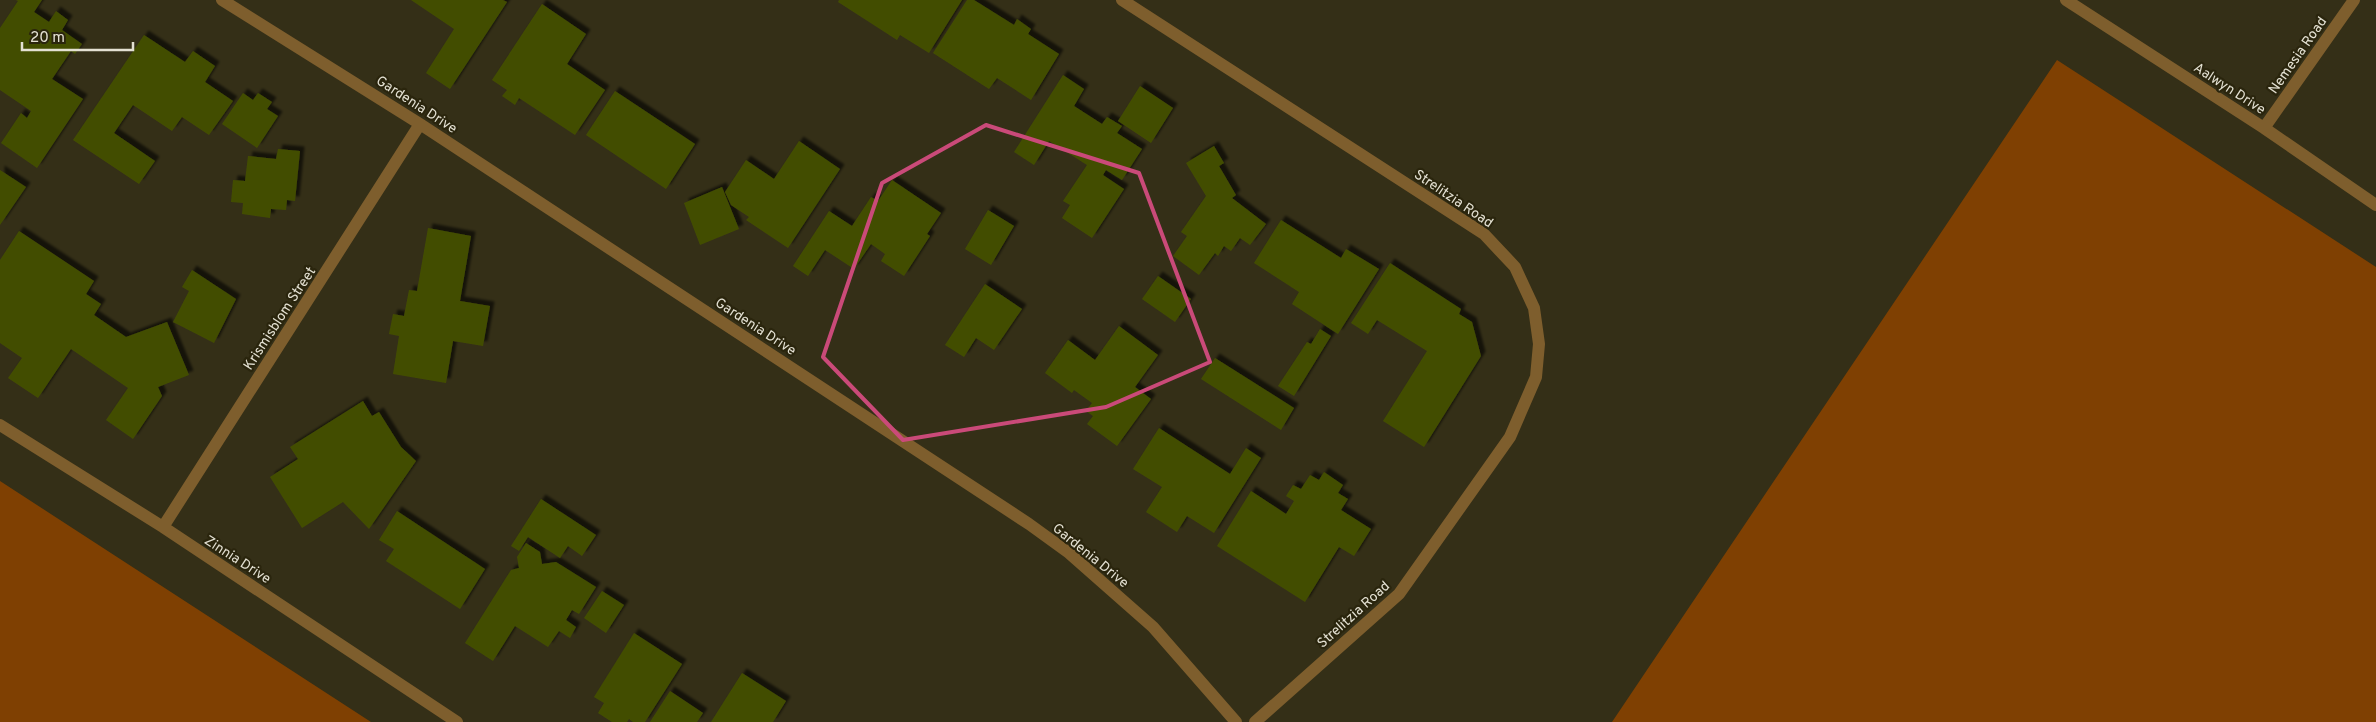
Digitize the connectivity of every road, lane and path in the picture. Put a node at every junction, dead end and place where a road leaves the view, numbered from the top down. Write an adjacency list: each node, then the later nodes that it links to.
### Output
1 (222, 0): 5 (street, Gardenia Drive)
2 (1122, 0): 12 (street, Strelitzia Road)
3 (2066, 0): 6 (street, Aalwyn Drive)
4 (2354, 0): 6 (street, Nemesia Road)
5 (420, 124): 9 (street, Krismisblom Street); 11 (street, Gardenia Drive)
6 (2264, 128): 7 (street, Aalwyn Drive)
7 (2376, 205)
8 (0, 425): 9 (street, Zinnia Drive)
9 (163, 527): 10 (street, Zinnia Drive)
10 (457, 722)
11 (1236, 722)
12 (1255, 722)

